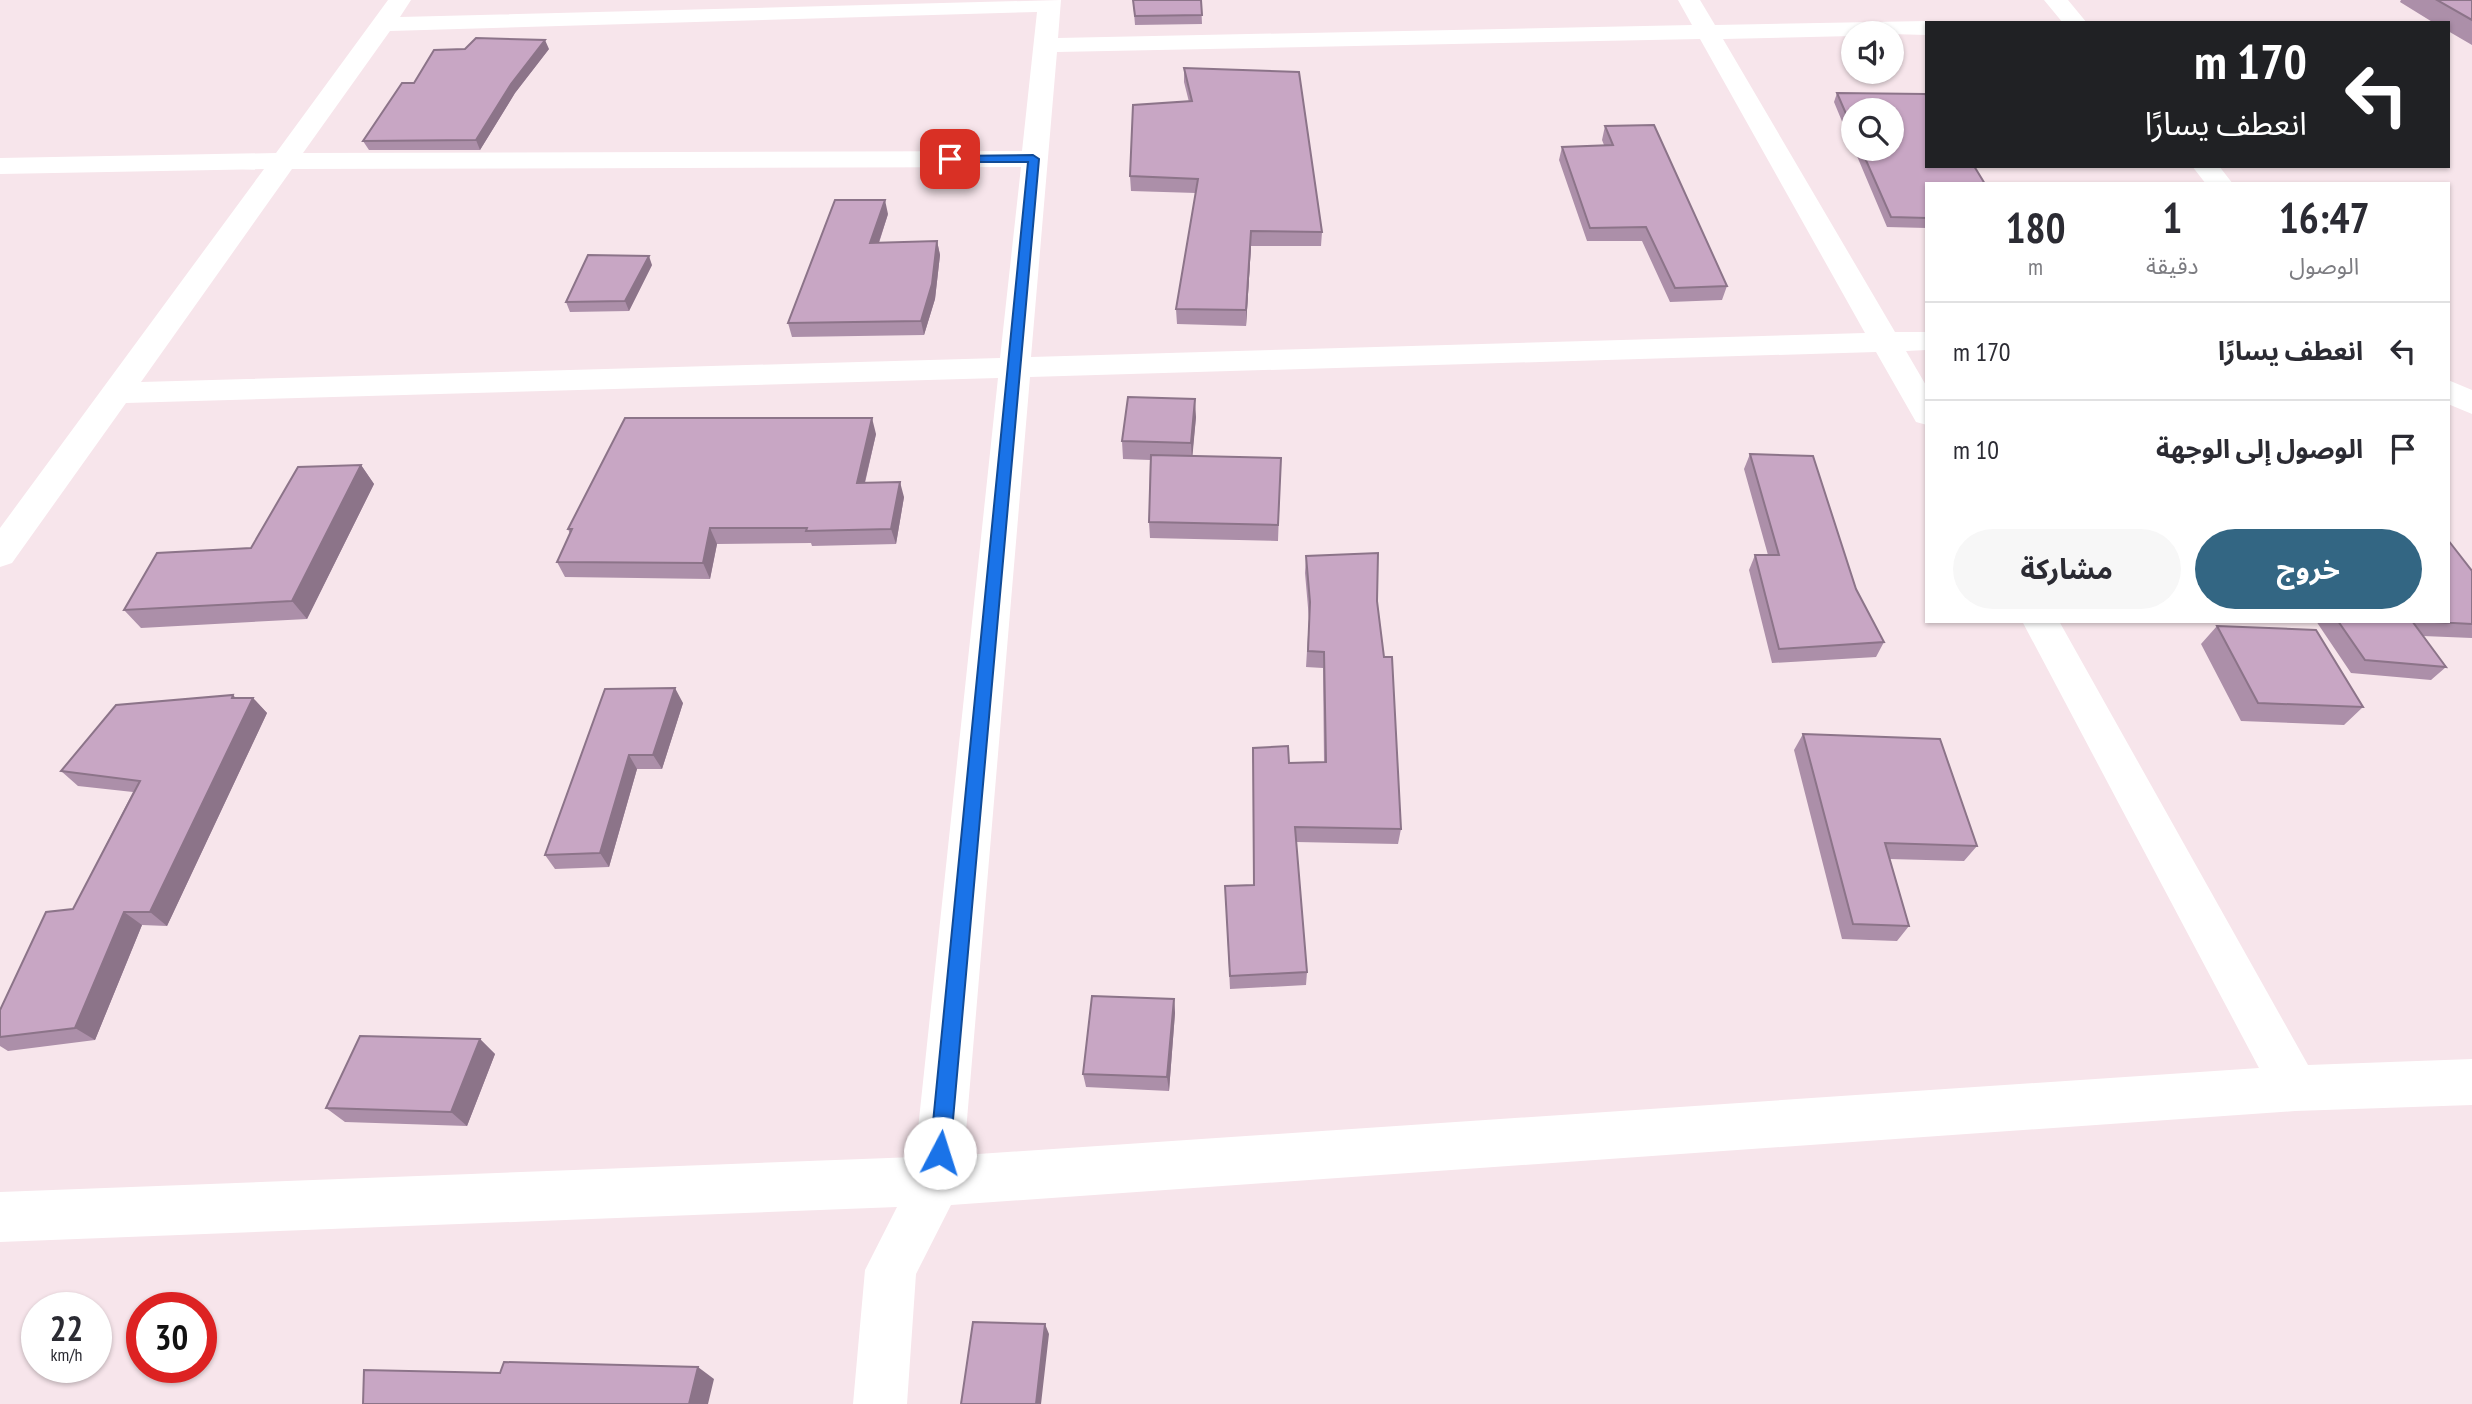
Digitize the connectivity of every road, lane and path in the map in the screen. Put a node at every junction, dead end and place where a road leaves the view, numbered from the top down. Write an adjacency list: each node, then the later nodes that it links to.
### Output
1 (400, 0): 6 (street)
2 (1689, 0): 8 (street)
3 (2055, 0): 5 (street)
4 (1050, 2): 6 (street); 9 (street)
5 (2074, 21)
6 (383, 24): 11 (street)
7 (1925, 28): 8 (street)
8 (1708, 34): 9 (street); 16 (street)
9 (1045, 45): 10 (street)
10 (1033, 159): 11 (street); 17 (street)
11 (284, 161): 12 (street); 19 (street)
12 (0, 166)
13 (2207, 168): 14 (street)
14 (2218, 182)
15 (1925, 341): 16 (street)
16 (1885, 342): 17 (street); 21 (street)
17 (1013, 365): 19 (street); 26 (street)
18 (2450, 391): 20 (street)
19 (116, 393): 22 (street)
20 (2472, 404)
21 (1925, 412)
22 (0, 554)
23 (2041, 623): 25 (street)
24 (2472, 1082): 25 (street)
25 (2295, 1088): 26 (street)
26 (937, 1181): 27 (street); 28 (street)
27 (0, 1217)
28 (880, 1404)

